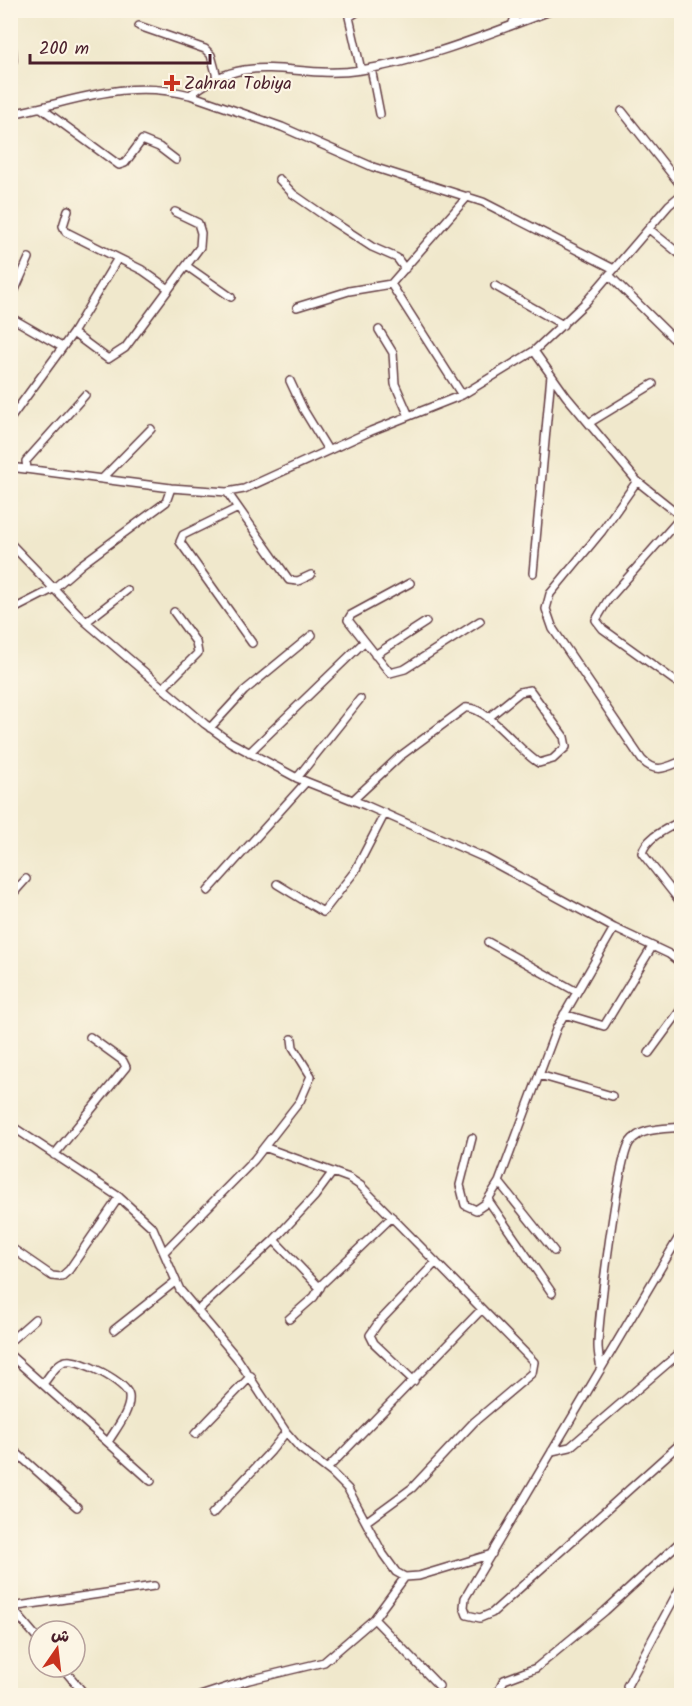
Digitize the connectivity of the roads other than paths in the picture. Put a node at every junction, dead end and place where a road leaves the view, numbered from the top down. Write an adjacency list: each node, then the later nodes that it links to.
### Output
1 (360, 10): 9 (street)
2 (518, 10): 5 (street)
3 (553, 10): 5 (street)
4 (10, 21): 8 (street)
5 (512, 25): 7 (street)
6 (139, 26): 10 (street)
7 (371, 68): 9 (street); 15 (street)
8 (10, 70)
9 (361, 70): 10 (street)
10 (217, 77): 11 (street)
11 (190, 95): 12 (street); 20 (street)
12 (41, 108): 14 (street); 16 (street)
13 (622, 111): 18 (street)
14 (10, 114)
15 (380, 114)
16 (176, 160)
17 (279, 179): 28 (street)
18 (681, 187)
19 (681, 194): 23 (street)
20 (468, 196): 28 (street); 29 (street)
21 (68, 210): 26 (street)
22 (174, 212): 27 (street)
23 (649, 229): 24 (street); 29 (street)
24 (681, 256)
25 (29, 258): 34 (street)
26 (118, 258): 32 (street); 39 (street)
27 (188, 267): 32 (street); 33 (street)
28 (405, 269): 30 (street)
29 (611, 272): 37 (street); 41 (street)
30 (391, 284): 35 (street); 47 (street)
31 (495, 286): 37 (street)
32 (169, 289): 39 (street)
33 (231, 297)
34 (10, 301)
35 (297, 307)
36 (10, 317): 40 (street)
37 (563, 325): 42 (street)
38 (380, 330): 48 (street)
39 (73, 333): 40 (street)
40 (62, 347): 49 (street)
41 (681, 347)
42 (534, 351): 43 (street); 47 (street)
43 (551, 375): 50 (street); 62 (street)
44 (290, 381): 52 (street)
45 (653, 384): 50 (street)
46 (85, 395): 54 (street)
47 (462, 395): 48 (street)
48 (409, 416): 52 (street)
49 (10, 419)
50 (589, 423): 56 (street)
51 (151, 429): 55 (street)
52 (328, 450): 58 (street)
53 (10, 467): 54 (street)
54 (27, 469): 55 (street)
55 (102, 479): 57 (street)
56 (637, 481): 60 (street); 82 (street)
57 (171, 488): 58 (street); 65 (street)
58 (227, 492): 59 (street)
59 (238, 508): 63 (street); 74 (street)
60 (681, 517): 76 (street)
61 (10, 543): 65 (street)
62 (533, 573)
63 (311, 575)
64 (410, 583): 73 (street)
65 (53, 589): 67 (street); 70 (street)
66 (127, 590): 70 (street)
67 (10, 611)
68 (174, 612): 77 (street)
69 (480, 621): 75 (street)
70 (86, 622): 77 (street)
71 (426, 622): 75 (street)
72 (312, 635): 80 (street)
73 (364, 642): 75 (street); 81 (street)
74 (252, 643)
75 (375, 655)
76 (681, 686)
77 (163, 688): 80 (street)
78 (360, 699): 83 (street)
79 (488, 718): 79 (street); 85 (street)
80 (210, 728): 81 (street)
81 (249, 753): 83 (street)
82 (681, 761)
83 (297, 778): 84 (street)
84 (306, 782): 85 (street); 90 (street)
85 (353, 800): 86 (street)
86 (385, 813): 89 (street); 93 (street)
87 (681, 820): 92 (street)
88 (26, 879): 91 (street)
89 (277, 884)
90 (208, 891)
91 (10, 897)
92 (681, 904)
93 (614, 928): 95 (street); 97 (street)
94 (488, 942): 97 (street)
95 (652, 947): 96 (street); 99 (street)
96 (681, 964)
97 (577, 992): 99 (street)
98 (681, 1008): 102 (street)
99 (564, 1014): 103 (street)
100 (90, 1037): 109 (street)
101 (292, 1040): 108 (street)
102 (649, 1053)
103 (539, 1075): 104 (street); 111 (street)
104 (612, 1096)
105 (10, 1125): 109 (street)
106 (681, 1127): 132 (street)
107 (472, 1138): 113 (street)
108 (264, 1147): 110 (street); 118 (street)
109 (54, 1155): 112 (street)
110 (332, 1173): 114 (street); 116 (street)
111 (499, 1182): 113 (street); 119 (street)
112 (119, 1197): 117 (street); 118 (street)
113 (488, 1200): 123 (street)
114 (392, 1217): 120 (street); 122 (street)
115 (681, 1232): 132 (street)
116 (274, 1240): 122 (street); 125 (street)
117 (10, 1247)
118 (165, 1251): 121 (street)
119 (554, 1251)
120 (436, 1262): 124 (street); 134 (street)
121 (176, 1281): 125 (street); 128 (street)
122 (320, 1288): 126 (street)
123 (552, 1293)
124 (482, 1309): 134 (street); 146 (street)
125 (197, 1311): 133 (street)
126 (289, 1318)
127 (35, 1319): 129 (street)
128 (114, 1330)
129 (10, 1341)
130 (681, 1351): 141 (street)
131 (10, 1355): 135 (street)
132 (601, 1369): 141 (street)
133 (251, 1376): 136 (street); 137 (street)
134 (414, 1381): 142 (street)
135 (44, 1384): 138 (street); 138 (street)
136 (286, 1432): 142 (street); 145 (street)
137 (195, 1434)
138 (108, 1442): 143 (street)
139 (681, 1442): 148 (street)
140 (10, 1447): 144 (street)
141 (552, 1451): 148 (street)
142 (327, 1468): 146 (street)
143 (151, 1481)
144 (77, 1507)
145 (212, 1514)
146 (367, 1521): 149 (street)
147 (681, 1540): 159 (street)
148 (492, 1554): 149 (street)
149 (405, 1577): 153 (street)
150 (681, 1584): 160 (street)
151 (154, 1586): 152 (street)
152 (11, 1606): 154 (street)
153 (374, 1619): 156 (street); 158 (street)
154 (27, 1625)
155 (72, 1679): 157 (street)
156 (440, 1686)
157 (86, 1695)
158 (200, 1695)
159 (496, 1695)
160 (629, 1695)

